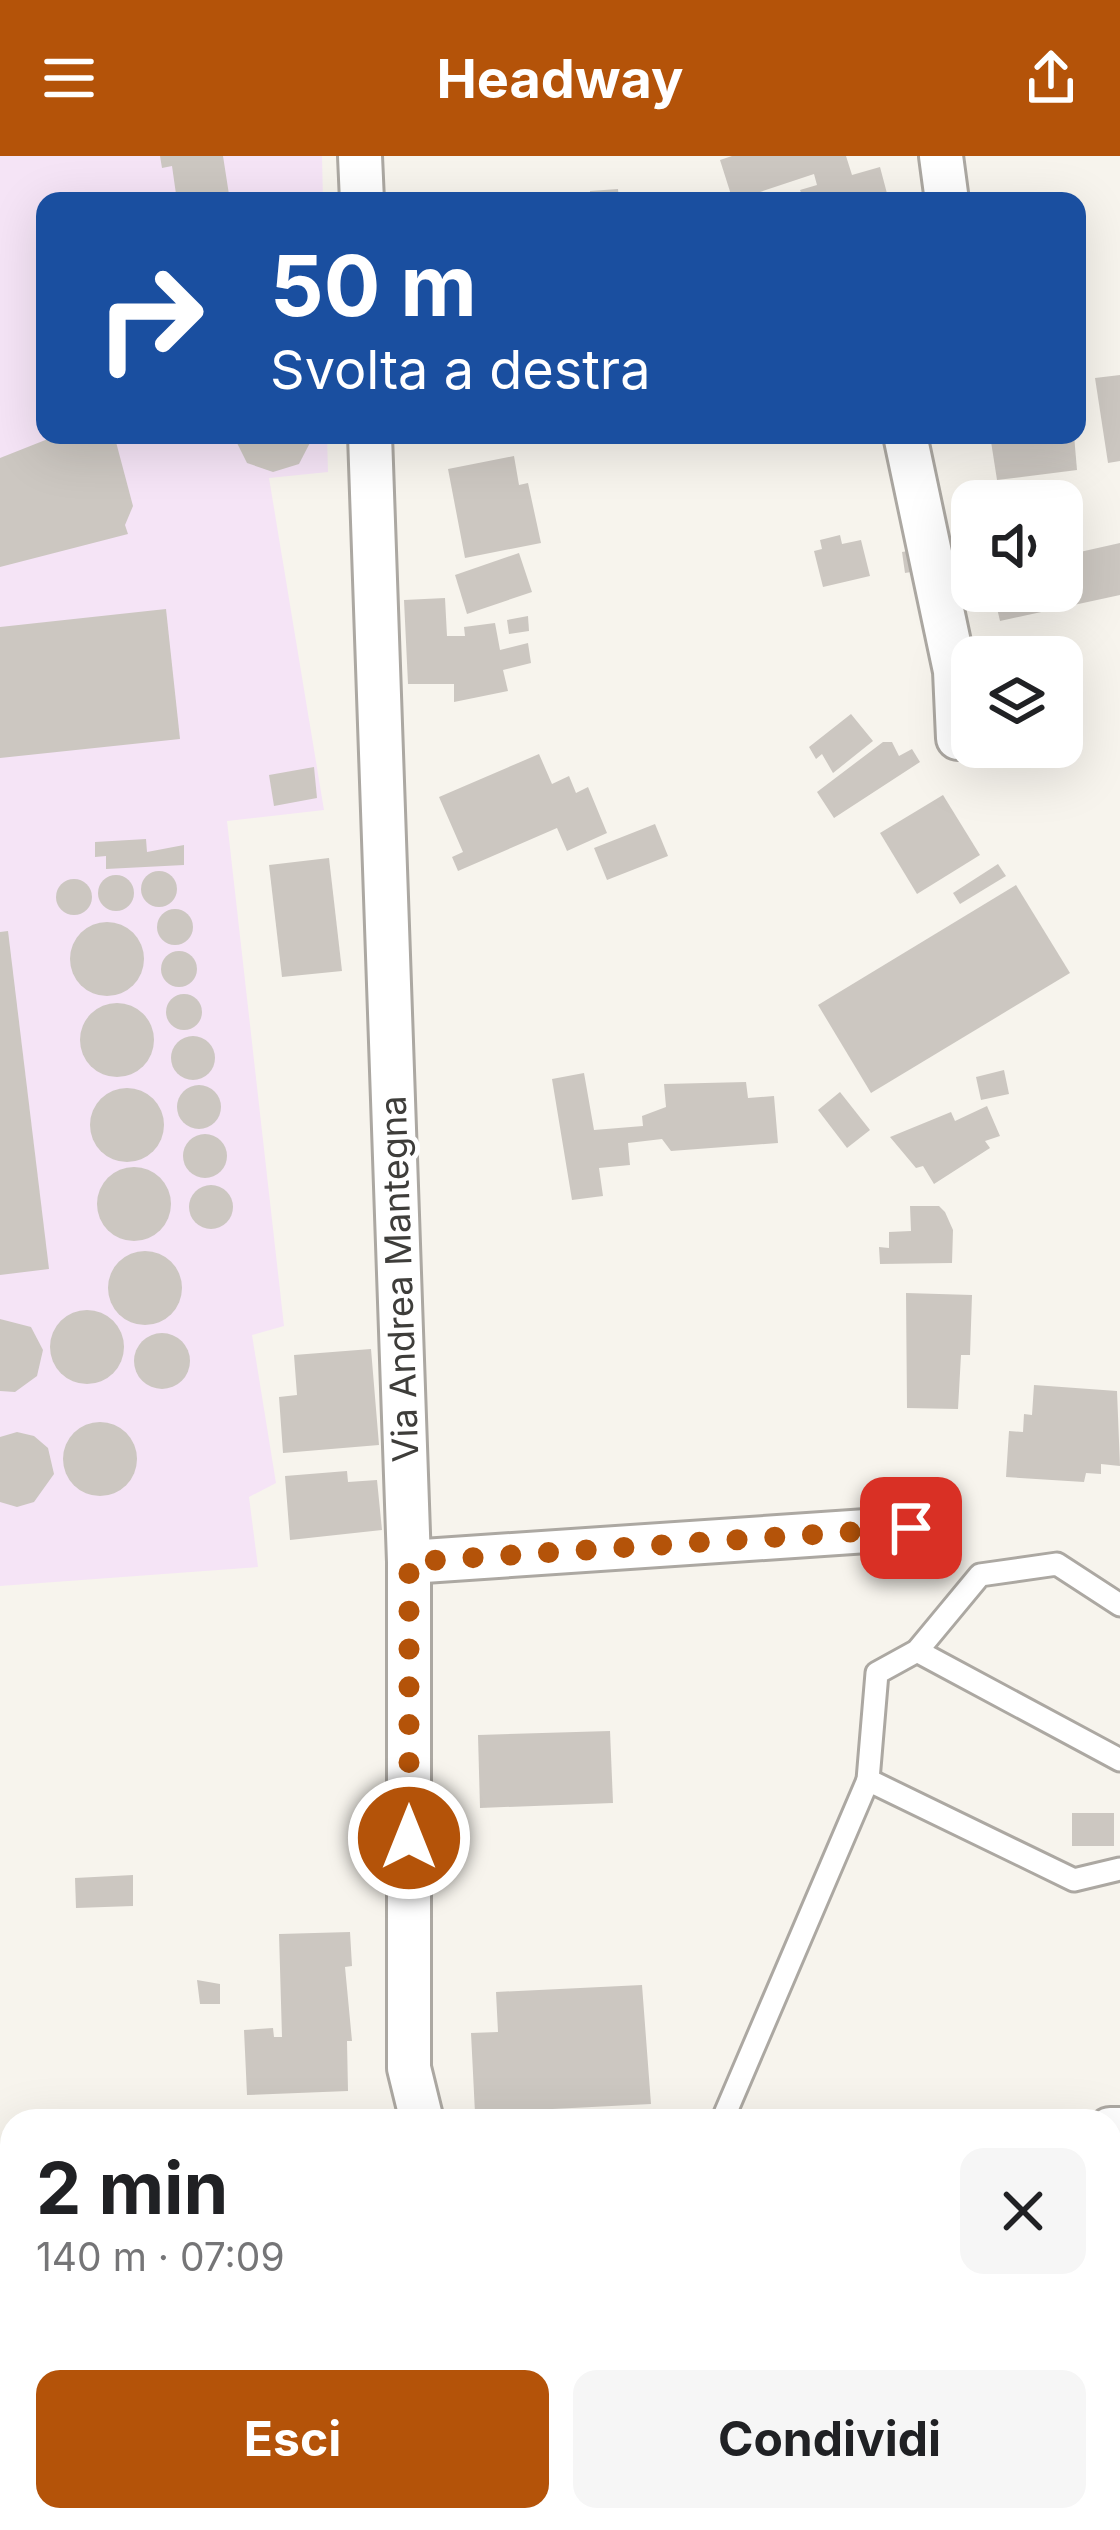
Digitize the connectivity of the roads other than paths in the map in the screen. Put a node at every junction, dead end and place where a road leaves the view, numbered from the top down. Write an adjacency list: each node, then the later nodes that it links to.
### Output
1 (360, 156): 3 (street)
2 (941, 156): 4 (street)
3 (362, 192)
4 (946, 192)
5 (370, 444): 9 (street, Via Andrea Mantegna)
6 (907, 444): 7 (street)
7 (951, 652)
8 (911, 1528): 9 (street)
9 (409, 1562): 15 (street, Via Andrea Mantegna)
10 (1120, 1605): 11 (lane)
11 (916, 1651): 12 (lane); 13 (lane)
12 (1120, 1760)
13 (868, 1780): 14 (lane); 16 (lane)
14 (1120, 1869)
15 (419, 2109)
16 (727, 2109)

